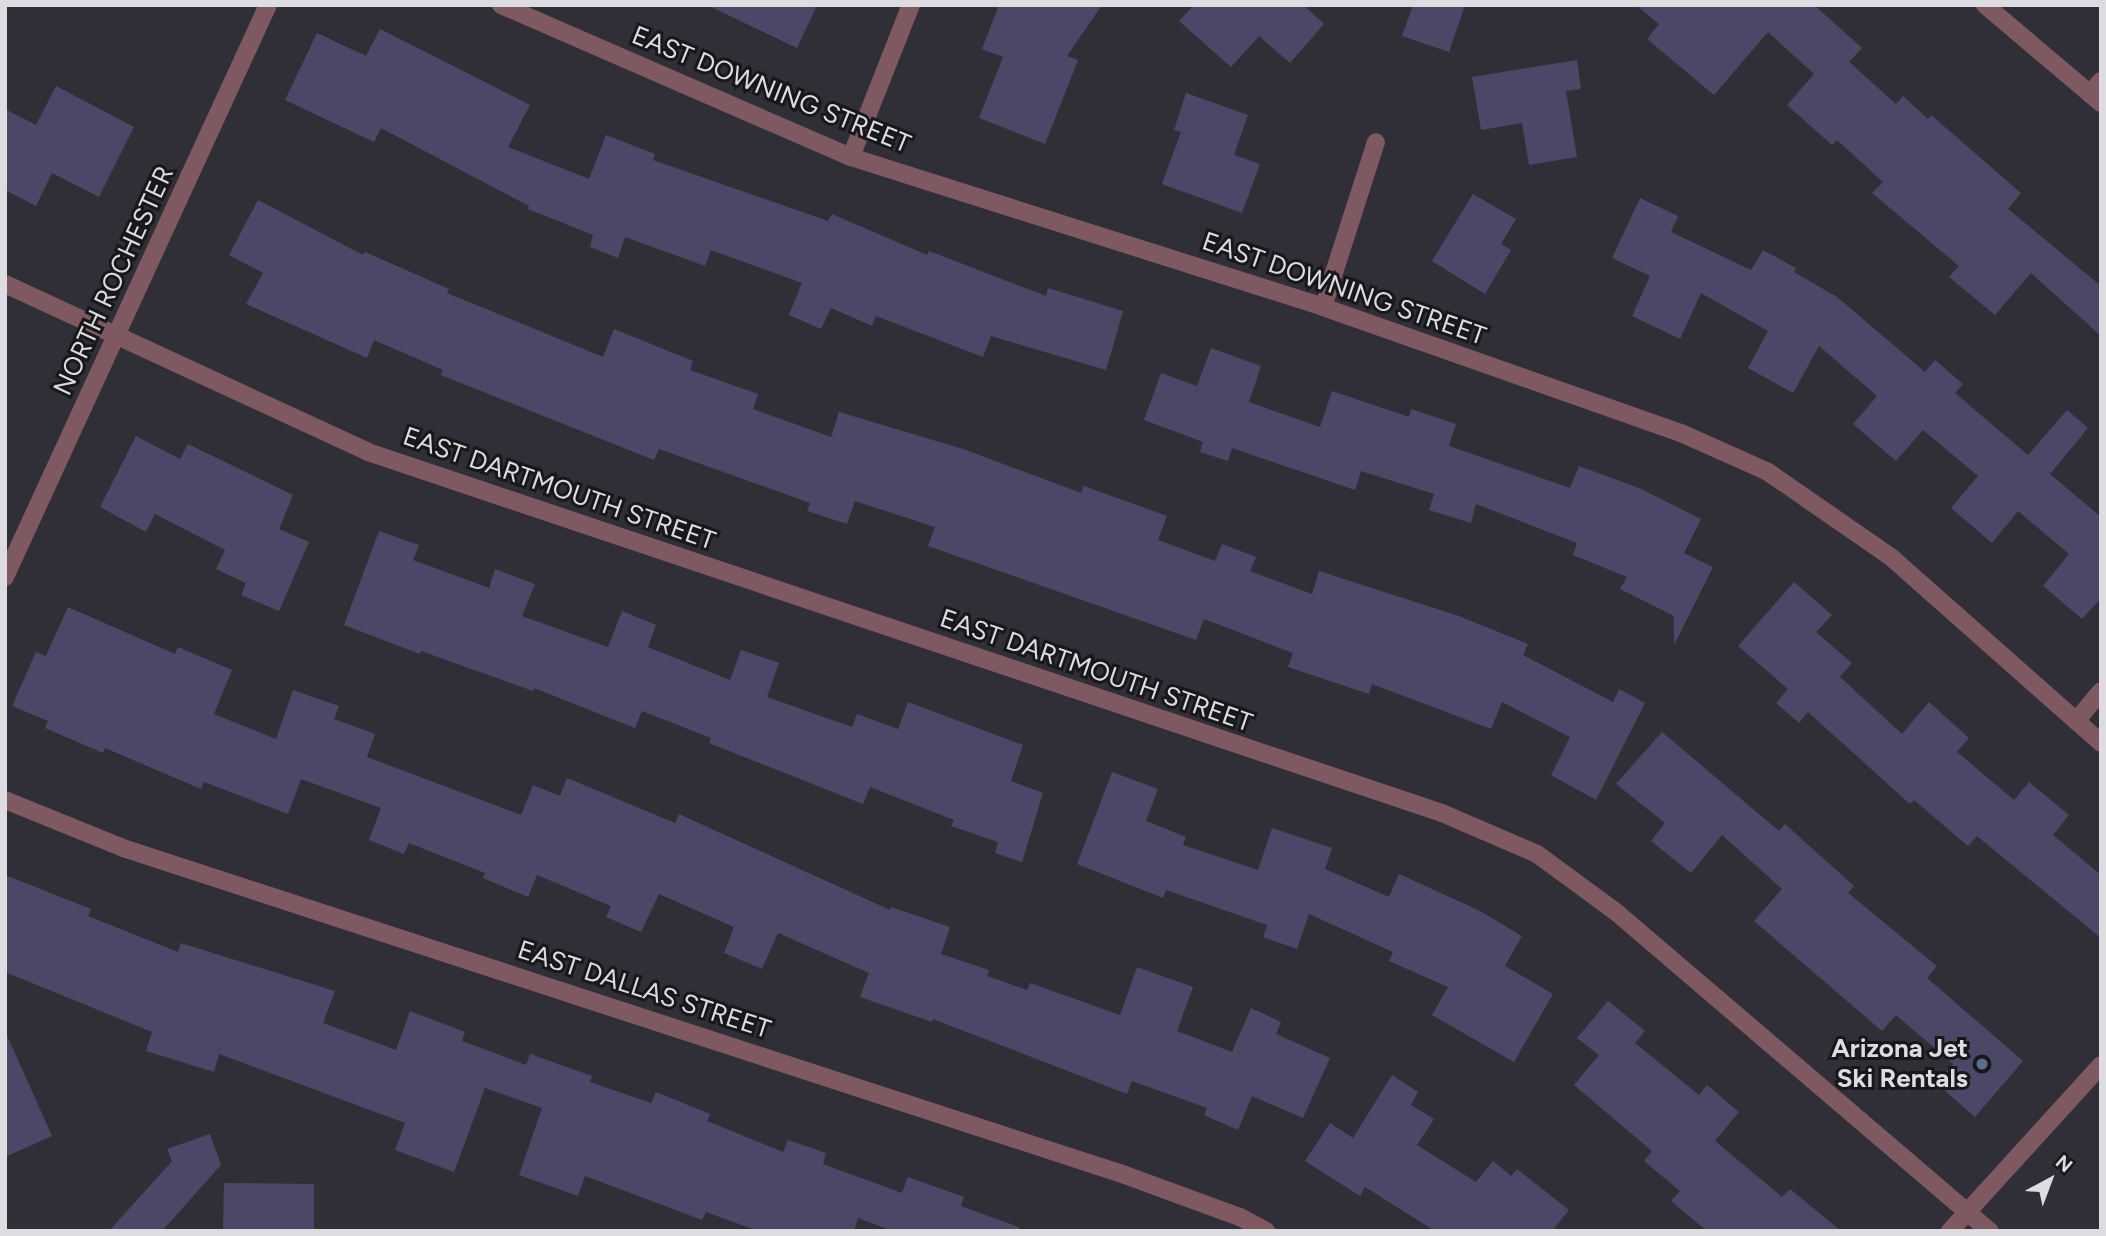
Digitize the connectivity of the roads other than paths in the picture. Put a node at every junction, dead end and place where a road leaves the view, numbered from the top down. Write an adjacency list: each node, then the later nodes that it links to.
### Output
1 (268, 5): 10 (street, NORTH ROCHESTER)
2 (502, 5): 7 (street, EAST DOWNING STREET)
3 (911, 5): 7 (street)
4 (1985, 5): 5 (street)
5 (2097, 93)
6 (1376, 142): 9 (street)
7 (851, 157): 9 (street, EAST DOWNING STREET)
8 (5, 284): 10 (street, EAST DARTMOUTH STREET)
9 (1323, 307): 13 (street, EAST DOWNING STREET)
10 (118, 336): 11 (street, NORTH ROCHESTER); 17 (street, EAST DARTMOUTH STREET)
11 (5, 577)
12 (2101, 691): 13 (street)
13 (2076, 721): 14 (street, EAST DOWNING STREET)
14 (2101, 743)
15 (5, 800): 18 (street, EAST DALLAS STREET)
16 (2101, 1065): 17 (street)
17 (1968, 1210): 19 (street); 20 (street, EAST DARTMOUTH STREET)
18 (1266, 1231)
19 (1951, 1231)
20 (1990, 1231)

